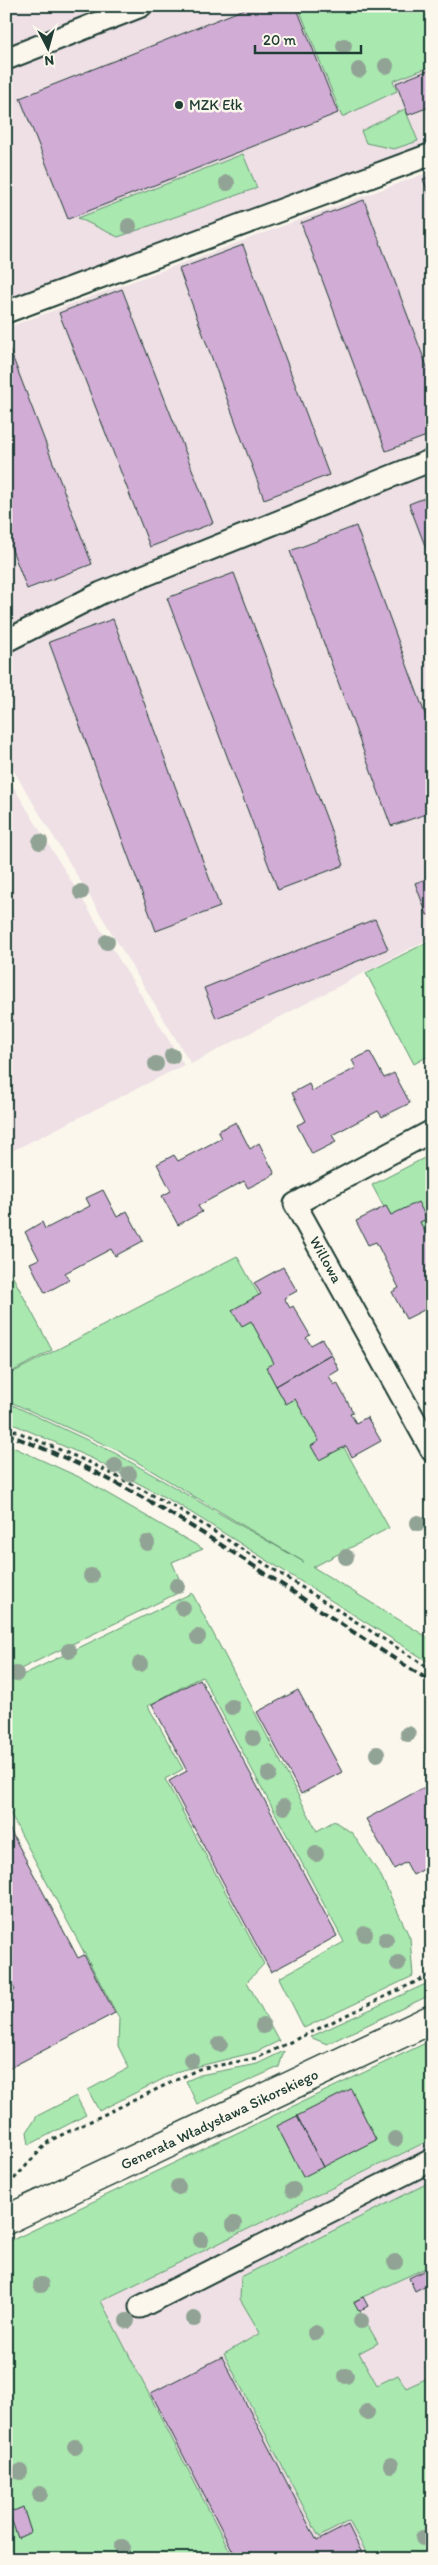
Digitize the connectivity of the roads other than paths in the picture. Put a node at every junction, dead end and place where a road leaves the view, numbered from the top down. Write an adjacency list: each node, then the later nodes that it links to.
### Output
1 (142, 6): 2 (lane)
2 (6, 59)
3 (432, 154): 4 (lane)
4 (6, 312)
5 (432, 460): 6 (lane)
6 (6, 641)
7 (432, 1131): 8 (lane, Willowa)
8 (432, 1451)
9 (432, 2018): 11 (street, Generała Władysława Sikorskiego)
10 (432, 2160): 12 (lane)
11 (6, 2220)
12 (140, 2307)

